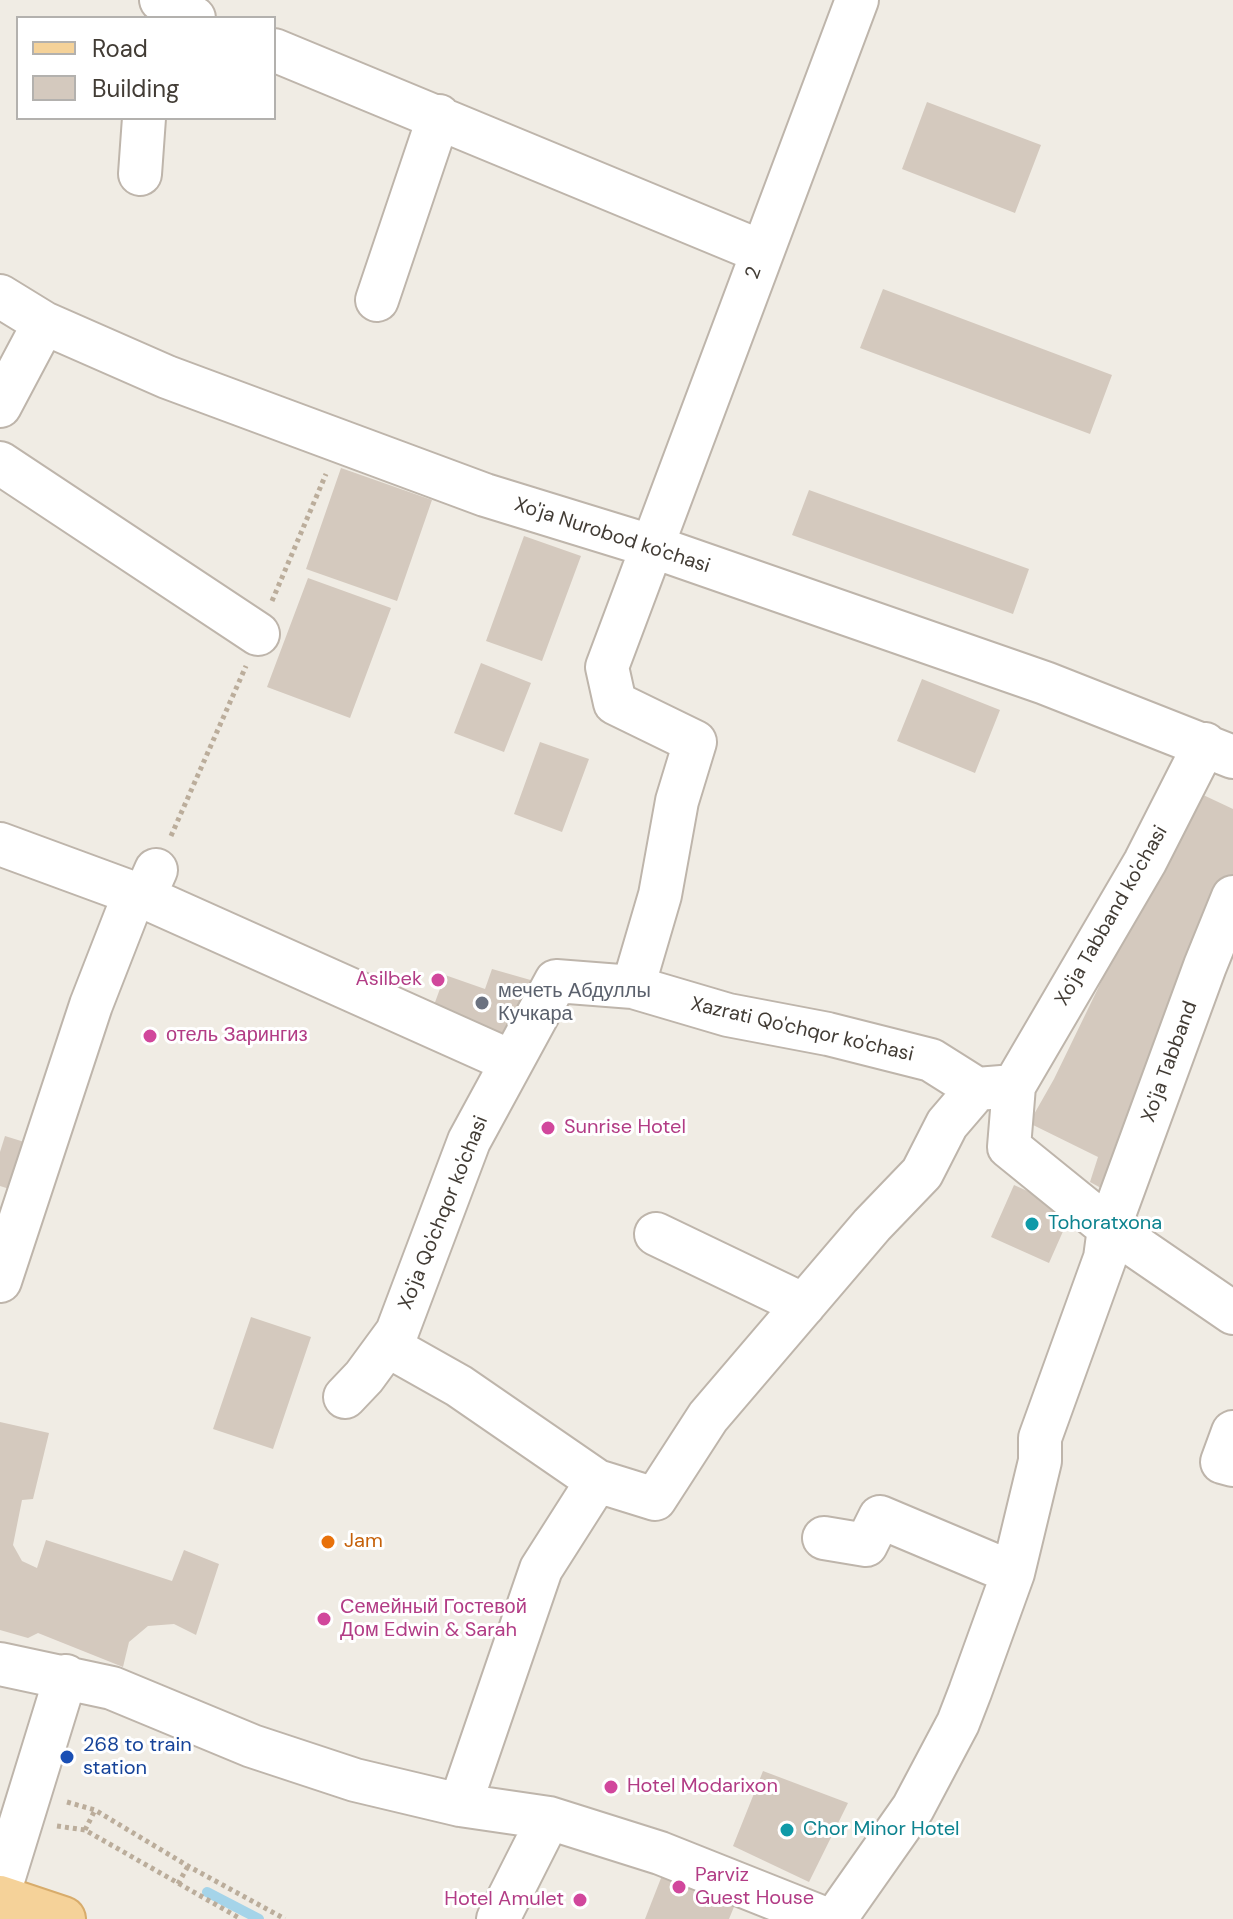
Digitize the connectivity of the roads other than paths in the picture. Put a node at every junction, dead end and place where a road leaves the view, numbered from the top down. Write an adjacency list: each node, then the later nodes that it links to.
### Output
1 (857, 0): 6 (street, 2)
2 (276, 51): 3 (street)
3 (439, 116): 6 (street); 8 (street)
4 (144, 120): 5 (street)
5 (140, 174)
6 (762, 252): 12 (street, 2)
7 (0, 296): 9 (street, Xo'ja Nurobod ko'chasi)
8 (377, 300)
9 (44, 323): 10 (street); 12 (street, Xo'ja Nurobod ko'chasi)
10 (0, 406)
11 (0, 463): 13 (street)
12 (654, 547): 14 (street, Xo'ja Nurobod ko'chasi); 19 (street)
13 (258, 634)
14 (1219, 750): 21 (street, Xo'ja Tabband ko'chasi)
15 (0, 844): 16 (street)
16 (150, 884): 20 (street); 24 (street)
17 (1233, 897): 22 (street, Xo'ja Tabband)
18 (556, 981): 19 (street, Xazrati Qo'chqor ko'chasi); 20 (street, Xo'ja Qo'chqor ko'chasi)
19 (633, 987): 21 (street, Xazrati Qo'chqor ko'chasi)
20 (510, 1061): 27 (street, Xo'ja Qo'chqor ko'chasi)
21 (995, 1087): 22 (street); 25 (street, Xo'ja Tabband ko'chasi)
22 (1109, 1228): 26 (street); 33 (street, Xo'ja Tabband)
23 (656, 1234): 25 (street)
24 (0, 1281)
25 (804, 1305): 31 (street, Xo'ja Tabband ko'chasi)
26 (1233, 1313)
27 (388, 1346): 28 (street, Xo'ja Qo'chqor ko'chasi); 31 (street)
28 (345, 1397)
29 (1233, 1432): 30 (street)
30 (1233, 1465)
31 (597, 1481): 37 (street)
32 (824, 1538): 33 (street)
33 (1013, 1573): 44 (street, Xo'ja Tabband)
34 (0, 1664): 35 (street)
35 (66, 1676): 36 (street); 37 (street)
36 (18, 1798): 39 (street)
37 (460, 1805): 38 (street)
38 (549, 1818): 42 (street); 43 (street)
39 (0, 1890)
40 (0, 1898): 41 (main road)
41 (63, 1919)
42 (498, 1919)
43 (826, 1919)
44 (835, 1919)

